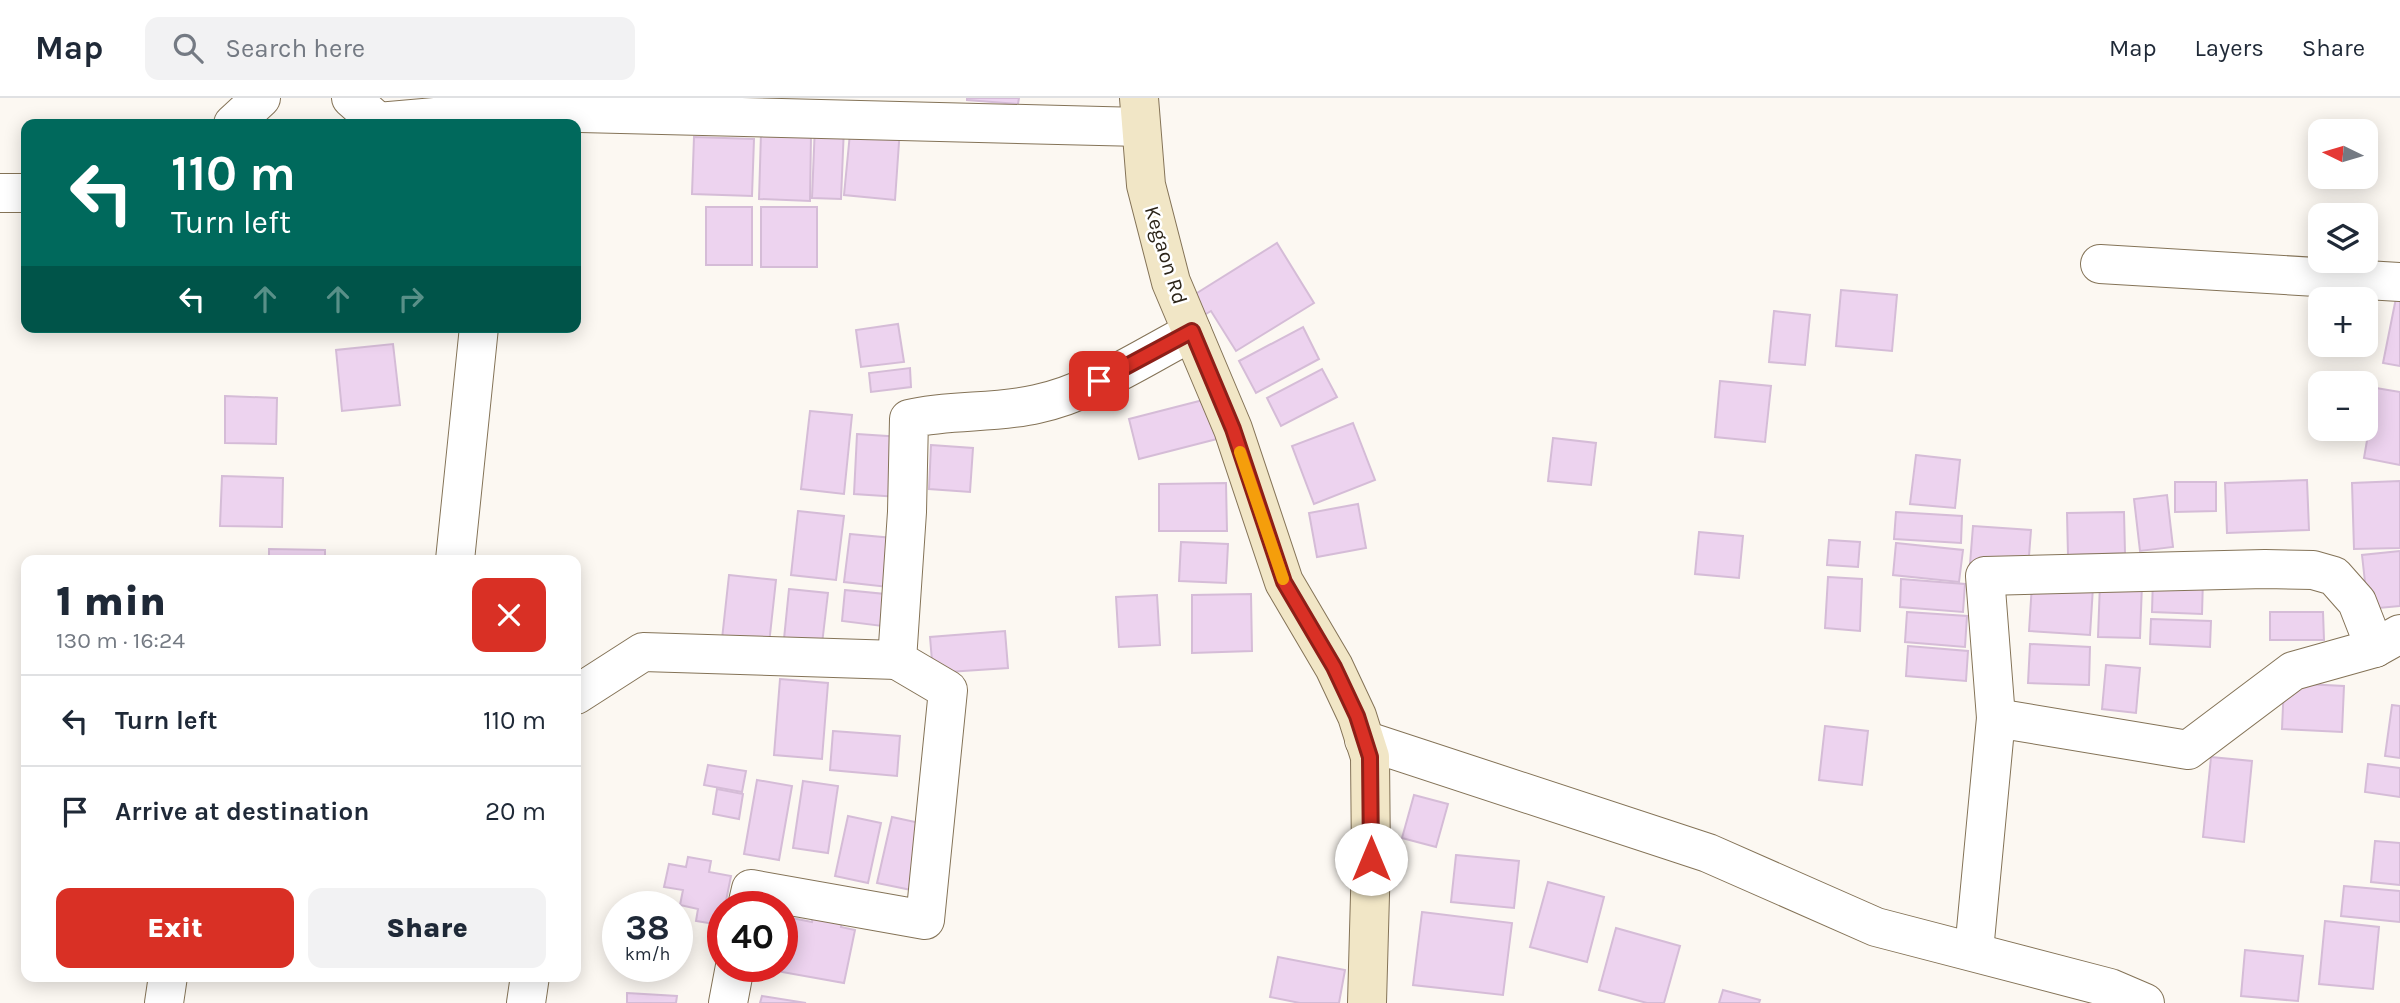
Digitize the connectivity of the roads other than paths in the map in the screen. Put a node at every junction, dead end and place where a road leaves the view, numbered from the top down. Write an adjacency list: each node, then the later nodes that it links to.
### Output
1 (261, 98): 5 (street)
2 (351, 98): 6 (street)
3 (504, 111): 4 (street); 7 (street)
4 (1140, 112): 12 (street, Kegaon Rd)
5 (238, 119)
6 (375, 119)
7 (412, 119)
8 (0, 193): 9 (street)
9 (21, 193)
10 (2100, 264): 11 (street)
11 (2400, 282)
12 (1192, 331): 16 (street); 19 (street, Kegaon Rd)
13 (478, 333): 14 (street)
14 (456, 555)
15 (2388, 641): 18 (street); 18 (street)
16 (897, 660): 17 (street); 20 (street)
17 (581, 692)
18 (1996, 718): 21 (street)
19 (1364, 740): 21 (street); 28 (street, Kegaon Rd)
20 (798, 897)
21 (1974, 951): 29 (street)
22 (167, 982): 25 (street)
23 (529, 982): 26 (street)
24 (732, 982): 27 (street)
25 (164, 1003)
26 (526, 1003)
27 (727, 1003)
28 (1367, 1003)
29 (2145, 1003)

